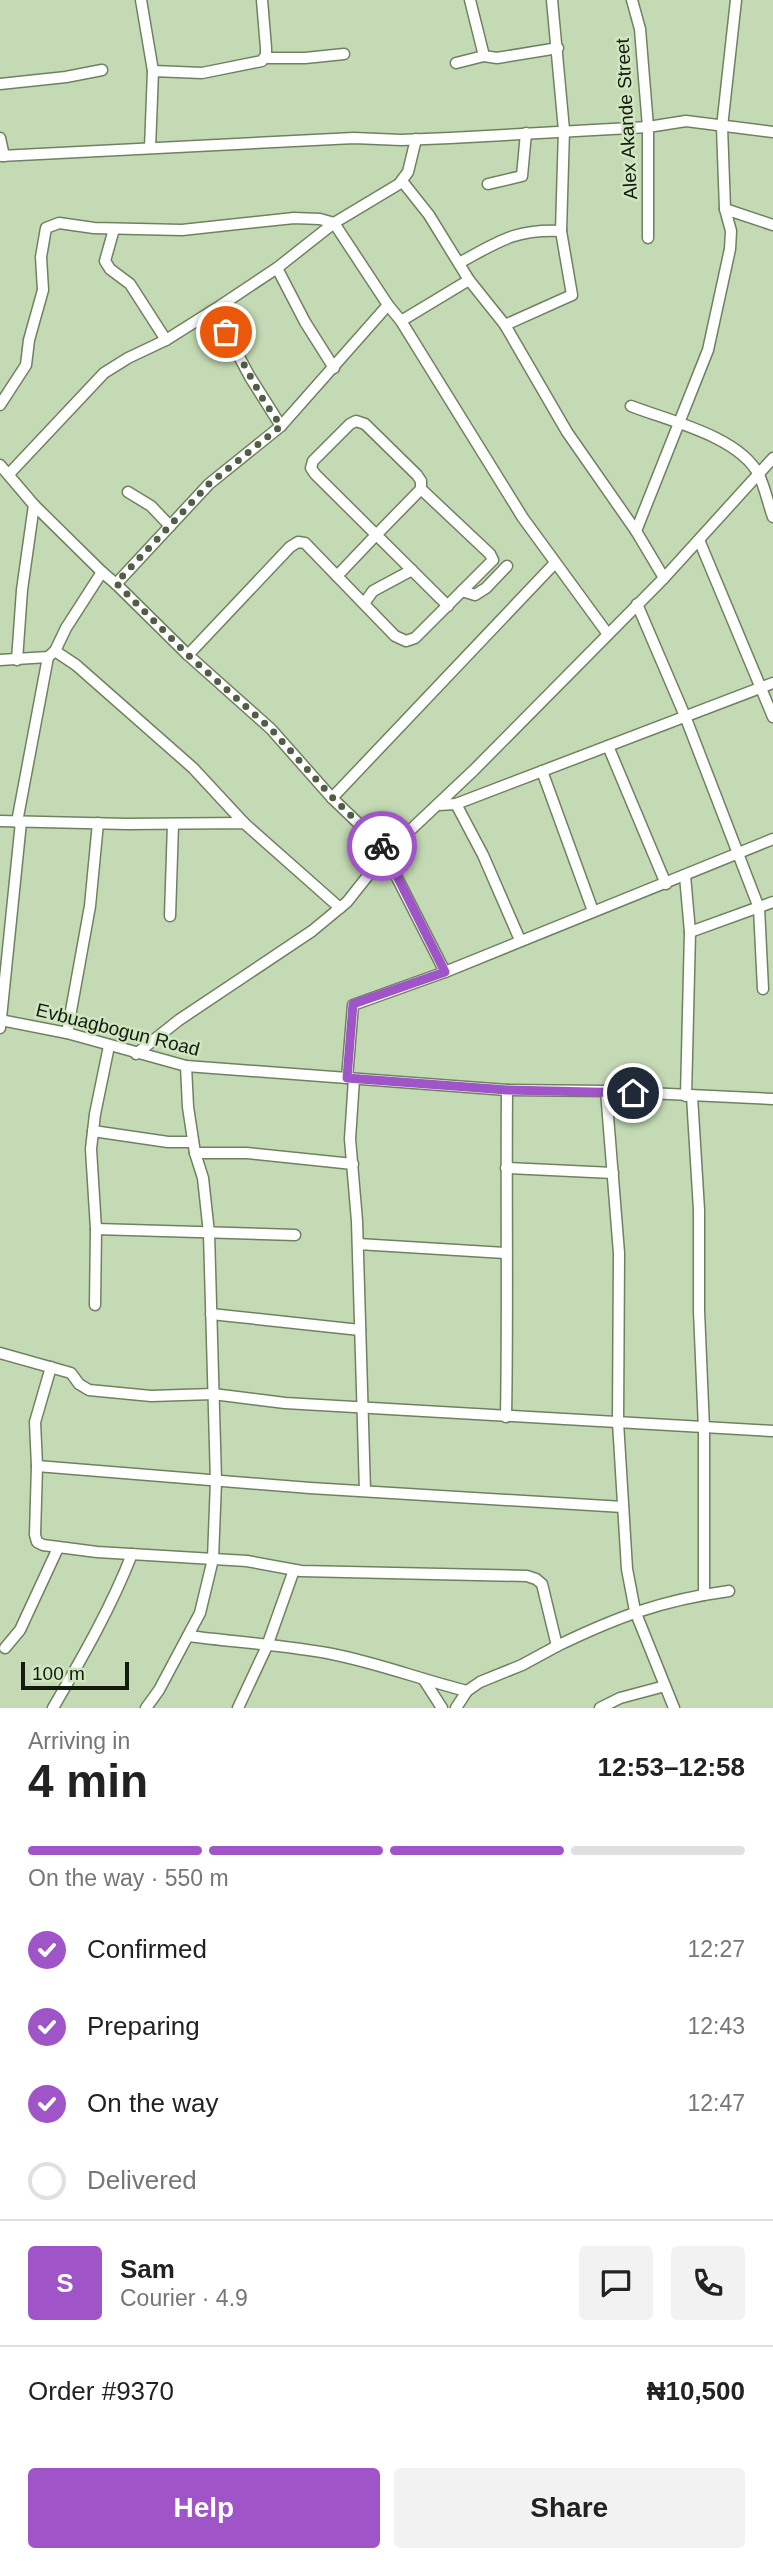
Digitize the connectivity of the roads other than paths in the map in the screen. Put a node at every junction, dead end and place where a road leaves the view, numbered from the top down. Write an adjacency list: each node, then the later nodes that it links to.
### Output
1 (141, 0): 13 (street)
2 (262, 0): 10 (street)
3 (470, 0): 9 (street)
4 (552, 0): 7 (street)
5 (632, 0): 15 (street, Alex Akande Street)
6 (736, 0): 16 (street)
7 (558, 48): 9 (street); 17 (street)
8 (344, 54): 10 (street)
9 (484, 56): 11 (street)
10 (264, 58): 13 (street)
11 (456, 64)
12 (102, 70): 14 (street)
13 (153, 71): 22 (street)
14 (0, 84)
15 (648, 127): 16 (street); 17 (street); 31 (street, Alex Akande Street)
16 (722, 127): 18 (street); 26 (street)
17 (564, 130): 19 (street); 30 (street)
18 (773, 132)
19 (526, 134): 21 (street); 25 (street)
20 (0, 138): 23 (street)
21 (416, 139): 22 (street); 24 (street)
22 (150, 148): 23 (street)
23 (2, 156)
24 (402, 181): 27 (street); 32 (street)
25 (488, 184)
26 (725, 209): 28 (street); 43 (street)
27 (334, 223): 29 (street); 33 (street); 35 (street)
28 (773, 225)
29 (114, 229): 39 (street); 41 (street)
30 (561, 231): 32 (street); 38 (street)
31 (648, 238)
32 (459, 263): 34 (street)
33 (277, 268): 36 (street); 40 (street)
34 (469, 280): 37 (street); 38 (street)
35 (388, 305): 37 (street); 40 (street)
36 (214, 310): 39 (street); 44 (street)
37 (401, 321): 57 (street)
38 (505, 325): 54 (street)
39 (166, 340): 48 (street)
40 (334, 368): 44 (street)
41 (0, 405)
42 (631, 406): 43 (street)
43 (678, 424): 47 (street); 54 (street)
44 (281, 426): 53 (street)
45 (773, 458): 47 (street)
46 (0, 466): 48 (street)
47 (758, 473): 52 (street); 56 (street)
48 (9, 474): 51 (street)
49 (421, 489): 55 (street); 55 (street); 64 (street)
50 (128, 492): 53 (street)
51 (34, 505): 60 (street); 72 (street)
52 (773, 517)
53 (170, 526): 63 (street)
54 (636, 531): 62 (street)
55 (376, 535): 59 (street); 61 (street)
56 (699, 540): 62 (street); 74 (street)
57 (555, 563): 68 (street); 79 (street)
58 (507, 566): 64 (street)
59 (412, 570): 65 (street); 67 (street)
60 (102, 572): 63 (street); 69 (street)
61 (337, 576): 65 (street); 70 (street)
62 (664, 578): 66 (street)
63 (116, 583): 70 (street)
64 (462, 591): 67 (street)
65 (365, 602): 67 (street)
66 (636, 604): 68 (street); 75 (street)
67 (448, 606)
68 (607, 633): 81 (street)
69 (51, 654): 72 (street); 83 (street); 84 (street)
70 (188, 655): 79 (street)
71 (0, 660): 72 (street)
72 (17, 660)
73 (773, 682): 74 (street)
74 (761, 687): 75 (street); 76 (street)
75 (685, 716): 77 (street); 89 (street)
76 (773, 717)
77 (608, 747): 78 (street); 91 (street)
78 (542, 771): 80 (street); 95 (street)
79 (332, 797): 88 (street)
80 (456, 804): 81 (street); 98 (street)
81 (438, 805): 88 (street)
82 (0, 821): 83 (street)
83 (19, 822): 85 (street); 101 (street)
84 (244, 822): 86 (street); 93 (street)
85 (98, 823): 86 (street); 102 (street)
86 (173, 824): 96 (street)
87 (773, 839): 89 (street)
88 (385, 854): 93 (street); 99 (street)
89 (737, 855): 90 (street); 94 (street)
90 (685, 876): 91 (street); 97 (street)
91 (666, 884): 95 (street)
92 (773, 902): 94 (street)
93 (340, 908): 104 (street)
94 (759, 908): 97 (street); 100 (street)
95 (593, 911): 98 (street)
96 (170, 916)
97 (690, 932): 109 (street)
98 (520, 940): 99 (street)
99 (445, 972): 106 (street)
100 (763, 989)
101 (0, 1023): 102 (street, Evbuagbogun Road)
102 (67, 1033): 103 (street, Evbuagbogun Road)
103 (109, 1046): 104 (street, Evbuagbogun Road); 111 (street)
104 (136, 1054): 105 (street, Evbuagbogun Road)
105 (186, 1066): 106 (street, Evbuagbogun Road); 112 (street)
106 (351, 1078): 107 (street, Evbuagbogun Road); 113 (street)
107 (507, 1090): 108 (street, Evbuagbogun Road); 114 (street)
108 (606, 1091): 109 (street, Evbuagbogun Road); 115 (street)
109 (689, 1096): 110 (street, Evbuagbogun Road); 130 (street)
110 (773, 1099)
111 (93, 1131): 112 (street); 116 (street)
112 (194, 1148): 113 (street); 117 (street)
113 (353, 1164): 119 (street)
114 (506, 1167): 115 (street); 120 (street)
115 (612, 1172): 129 (street)
116 (96, 1229): 117 (street); 121 (street)
117 (209, 1233): 118 (street); 122 (street)
118 (295, 1235)
119 (358, 1244): 120 (street); 123 (street)
120 (506, 1253): 128 (street)
121 (95, 1305)
122 (211, 1314): 123 (street); 126 (street)
123 (360, 1329): 127 (street)
124 (0, 1353): 125 (street)
125 (51, 1367): 126 (street); 132 (street)
126 (213, 1394): 127 (street); 133 (street)
127 (361, 1408): 128 (street); 134 (street)
128 (506, 1417): 129 (street)
129 (618, 1422): 130 (street); 135 (street)
130 (704, 1429): 131 (street); 141 (street)
131 (773, 1432)
132 (37, 1466): 133 (street); 136 (street)
133 (216, 1481): 134 (street); 138 (street)
134 (365, 1491): 135 (street)
135 (624, 1507): 142 (street)
136 (58, 1548): 137 (street); 146 (street)
137 (132, 1554): 138 (street); 150 (street)
138 (213, 1559): 139 (street); 143 (street)
139 (294, 1570): 144 (street); 145 (street)
140 (729, 1591): 141 (street)
141 (704, 1595): 142 (street)
142 (635, 1611): 145 (street); 148 (street)
143 (188, 1636): 144 (street); 151 (street)
144 (268, 1646): 147 (street); 152 (street)
145 (556, 1646): 149 (street)
146 (5, 1648)
147 (424, 1680): 149 (street); 153 (street)
148 (665, 1686): 155 (street); 156 (street)
149 (467, 1691): 154 (street)
150 (53, 1708)
151 (146, 1708)
152 (238, 1708)
153 (442, 1708)
154 (456, 1708)
155 (600, 1708)
156 (674, 1708)

